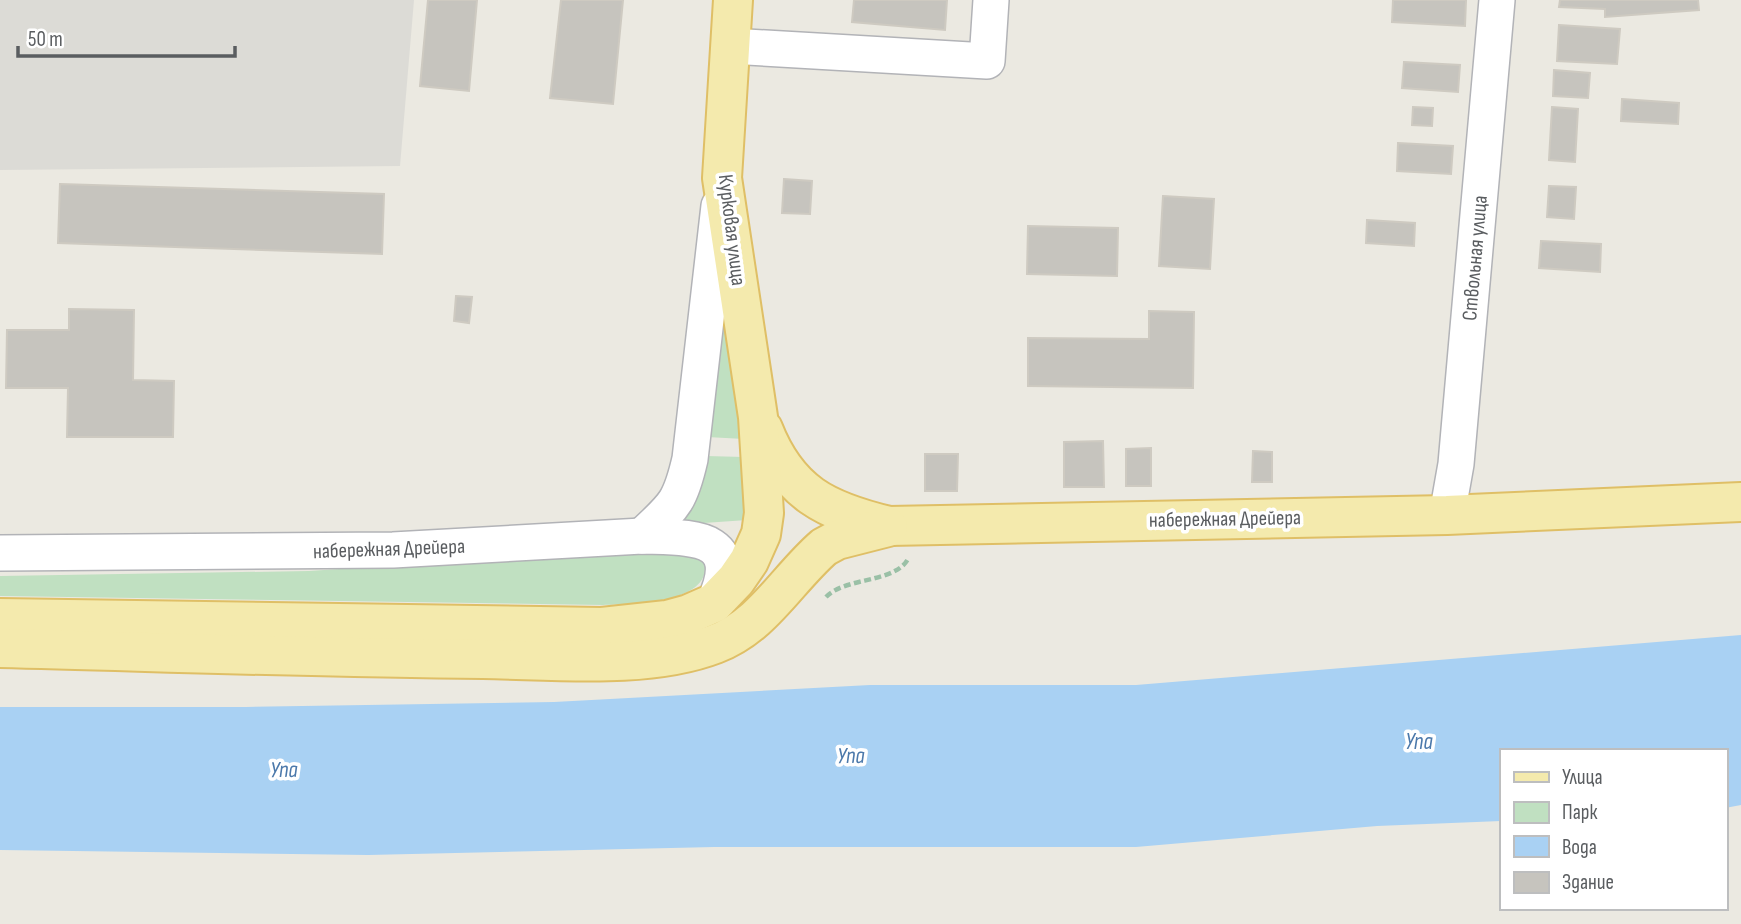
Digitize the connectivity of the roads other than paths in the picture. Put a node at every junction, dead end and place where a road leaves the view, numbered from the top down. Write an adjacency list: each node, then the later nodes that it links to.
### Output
1 (733, 0): 4 (main road, Курковая улица)
2 (992, 0): 4 (street)
3 (1497, 0): 8 (street, Ствольная улица)
4 (730, 46): 5 (main road, Курковая улица)
5 (722, 178): 6 (main road, Курковая улица); 10 (street)
6 (758, 417): 9 (main road, набережная Дрейера); 12 (main road)
7 (1741, 502): 8 (main road, набережная Дрейера)
8 (1447, 515): 9 (main road, набережная Дрейера)
9 (902, 526): 14 (main road)
10 (642, 536): 11 (street, набережная Дрейера); 12 (street, набережная Дрейера)
11 (0, 553)
12 (714, 603): 13 (main road)
13 (0, 618)
14 (0, 648)

